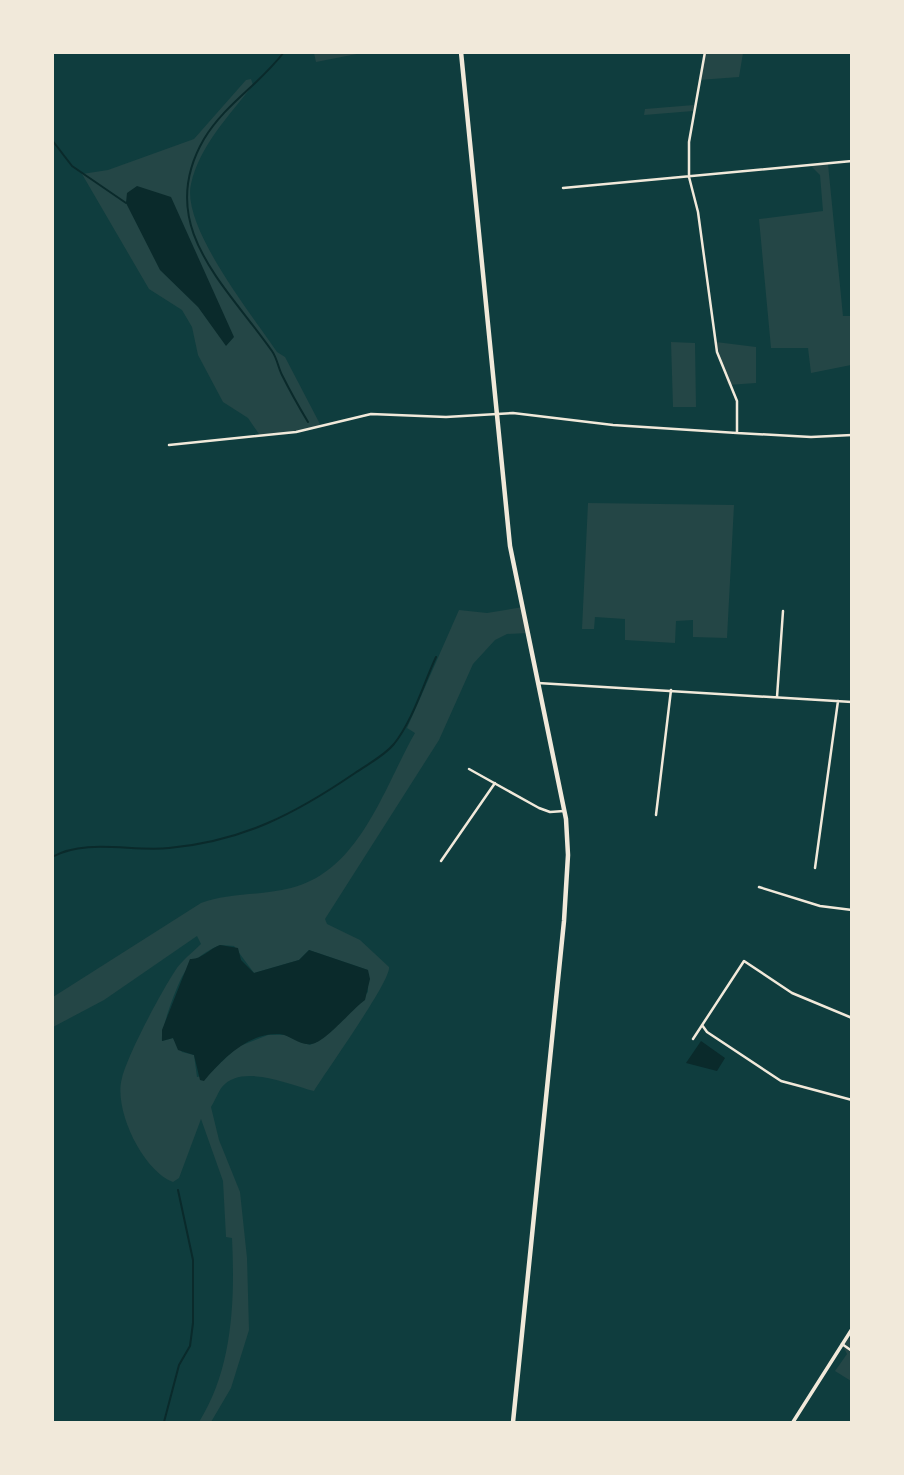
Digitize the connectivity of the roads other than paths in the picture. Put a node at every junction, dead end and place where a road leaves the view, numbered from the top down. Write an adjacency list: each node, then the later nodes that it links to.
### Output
1 (461, 52): 6 (main road)
2 (705, 52): 4 (street)
3 (852, 161): 4 (street)
4 (689, 177): 5 (street); 7 (street)
5 (563, 188)
6 (496, 413): 7 (street); 9 (street); 11 (main road)
7 (737, 433): 8 (street)
8 (852, 435)
9 (169, 445)
10 (783, 611): 13 (street)
11 (537, 682): 12 (street); 18 (main road)
12 (671, 690): 13 (street); 19 (street)
13 (777, 697): 14 (street)
14 (838, 701): 15 (street); 21 (street)
15 (852, 702)
16 (469, 769): 17 (street)
17 (495, 783): 18 (street); 20 (street)
18 (564, 811): 31 (main road)
19 (656, 815)
20 (441, 862)
21 (815, 868)
22 (759, 887): 23 (street)
23 (852, 910)
24 (852, 1018): 25 (street)
25 (702, 1025): 26 (street); 27 (street)
26 (693, 1039)
27 (852, 1100)
28 (852, 1329): 29 (main road)
29 (842, 1344): 30 (street); 32 (main road)
30 (852, 1351)
31 (513, 1423)
32 (793, 1423)

